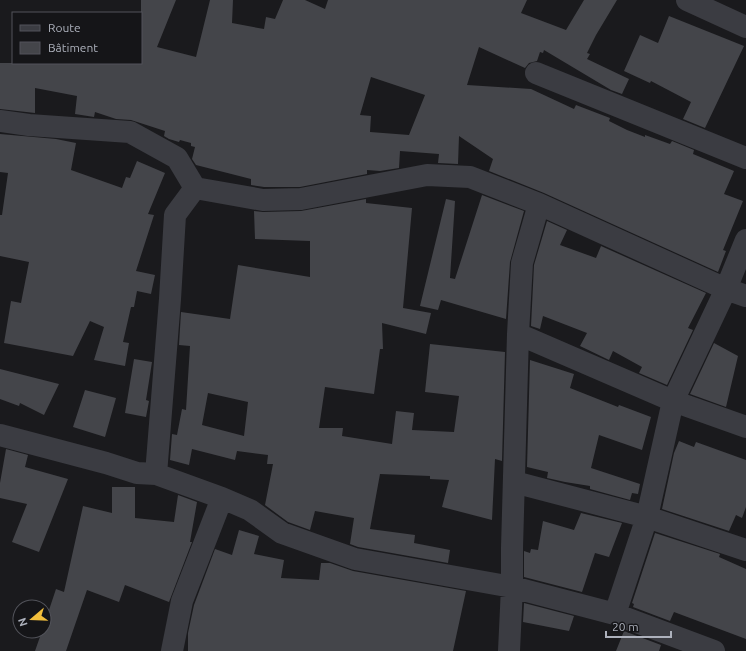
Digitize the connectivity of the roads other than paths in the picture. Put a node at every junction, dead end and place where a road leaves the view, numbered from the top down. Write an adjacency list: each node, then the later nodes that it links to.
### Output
1 (687, 0): 2 (street)
2 (746, 27)
3 (536, 73): 5 (street)
4 (0, 121): 6 (street)
5 (746, 158)
6 (195, 188): 7 (street); 14 (street)
7 (539, 204): 9 (street); 10 (street)
8 (746, 240): 9 (street)
9 (736, 292): 11 (street)
10 (518, 334): 11 (street); 15 (street)
11 (673, 401): 12 (street); 17 (street)
12 (746, 426)
13 (0, 435): 14 (street)
14 (156, 474): 16 (street)
15 (514, 482): 17 (street); 19 (street)
16 (222, 498): 19 (street); 21 (street)
17 (647, 517): 18 (street); 20 (street)
18 (746, 550)
19 (512, 587): 20 (street); 22 (street)
20 (615, 614): 23 (street)
21 (172, 651)
22 (509, 651)
23 (714, 651)

